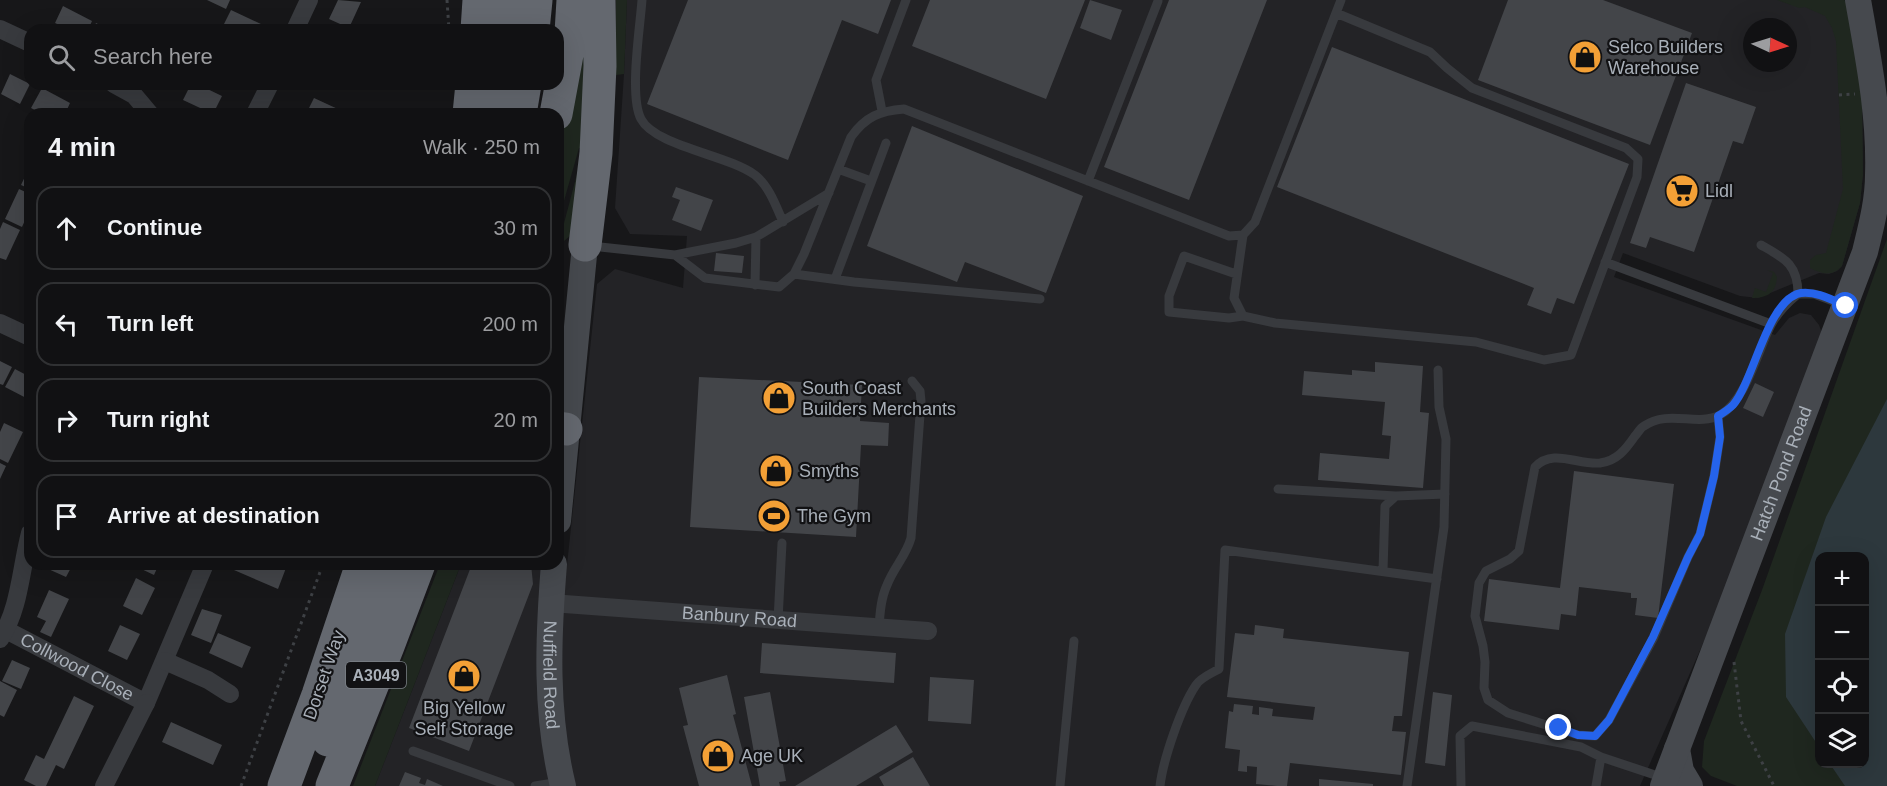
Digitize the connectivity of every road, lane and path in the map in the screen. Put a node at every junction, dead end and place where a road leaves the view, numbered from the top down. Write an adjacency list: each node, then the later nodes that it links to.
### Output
1 (447, 0): 16 (path)
2 (479, 0): 17 (highway)
3 (511, 0): 18 (highway)
4 (536, 0): 19 (highway)
5 (573, 0): 22 (highway)
6 (599, 0): 47 (highway)
7 (642, 0): 44 (lane)
8 (906, 0): 37 (lane)
9 (1341, 0): 14 (lane)
10 (1858, 0): 39 (street)
11 (1875, 0): 29 (street)
12 (1158, 1): 42 (lane)
13 (304, 2): 15 (street)
14 (1336, 13): 45 (lane); 50 (lane)
15 (297, 24)
16 (449, 24)
17 (477, 24)
18 (509, 24)
19 (534, 24)
20 (0, 29): 21 (street)
21 (24, 40)
22 (564, 71)
23 (124, 90): 31 (street)
24 (267, 90): 32 (street)
25 (471, 90): 33 (highway)
26 (499, 90): 34 (highway)
27 (524, 90): 35 (highway)
28 (560, 90): 36 (highway)
29 (1877, 90): 30 (path); 39 (street)
30 (1839, 95)
31 (145, 108)
32 (258, 108)
33 (470, 108)
34 (496, 108)
35 (521, 108)
36 (557, 108)
37 (882, 111): 40 (lane); 42 (lane)
38 (886, 143): 41 (lane)
39 (1881, 167): 57 (street, Hatch Pond Road)
40 (838, 169): 41 (lane); 43 (lane)
41 (871, 181): 53 (lane)
42 (1089, 181): 45 (lane)
43 (829, 193): 44 (lane); 51 (lane)
44 (783, 222): 46 (lane)
45 (1243, 235): 52 (lane)
46 (756, 237): 49 (lane); 54 (lane)
47 (585, 245): 49 (lane); 64 (street)
48 (1761, 245): 55 (lane)
49 (675, 255): 54 (lane)
50 (1605, 262): 58 (lane); 60 (lane)
51 (794, 274): 53 (lane); 54 (lane)
52 (1236, 274): 58 (lane); 58 (lane)
53 (835, 279): 56 (lane)
54 (755, 285)
55 (1798, 294): 57 (lane); 60 (lane)
56 (1040, 299)
57 (1846, 306): 92 (street, Hatch Pond Road)
58 (1243, 316)
59 (0, 324): 61 (street)
60 (1771, 324): 65 (lane)
61 (24, 334)
62 (1438, 370): 67 (lane)
63 (912, 381): 81 (lane)
64 (564, 412)
65 (1718, 416): 65 (lane)
66 (1278, 489): 68 (lane)
67 (1445, 494): 68 (lane); 78 (lane)
68 (1396, 496): 77 (lane)
69 (782, 543): 80 (lane)
70 (24, 561): 83 (street)
71 (203, 570): 85 (street, Collwood Close)
72 (321, 570): 94 (path)
73 (359, 570): 95 (highway, Dorset Way / A3049)
74 (389, 570): 96 (highway, Dorset Way / A3049)
75 (416, 570): 97 (highway, A3049)
76 (554, 570): 79 (street, Nuffield Road)
77 (1383, 571): 78 (lane); 101 (lane)
78 (1437, 579): 102 (lane)
79 (551, 603): 80 (street, Banbury Road); 91 (street, Nuffield Road)
80 (778, 620): 81 (street, Banbury Road)
81 (879, 627): 82 (street, Banbury Road)
82 (928, 631)
83 (3, 635): 88 (street, Collwood Close)
84 (1074, 641): 100 (lane)
85 (165, 661): 87 (street); 88 (street, Collwood Close)
86 (1734, 662): 105 (path)
87 (230, 694)
88 (146, 702): 93 (street, Collwood Close)
89 (413, 751): 98 (lane)
90 (1601, 758): 92 (lane); 103 (lane); 104 (lane)
91 (563, 784): 99 (lane)
92 (1673, 784)
93 (104, 786)
94 (241, 786)
95 (284, 786)
96 (312, 786)
97 (332, 786)
98 (510, 786)
99 (535, 786)
100 (1060, 786)
101 (1160, 786)
102 (1407, 786)
103 (1461, 786)
104 (1596, 786)
105 (1774, 786)

